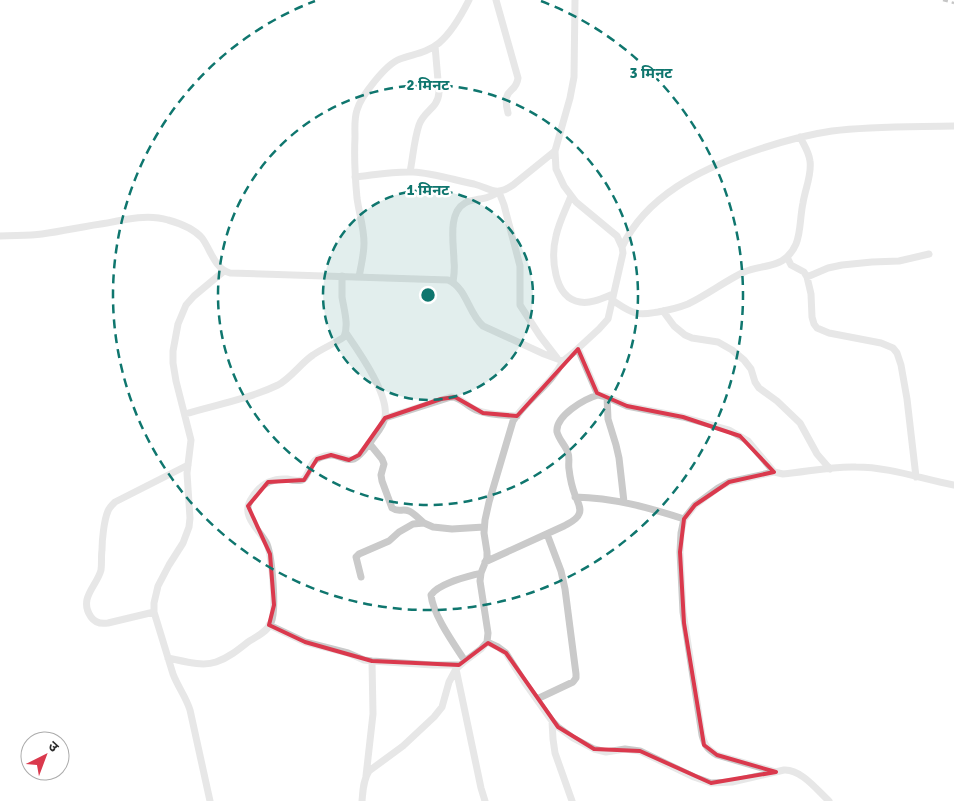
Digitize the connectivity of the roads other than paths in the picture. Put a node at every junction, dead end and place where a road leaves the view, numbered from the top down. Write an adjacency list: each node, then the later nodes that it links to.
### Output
1 (469, 0): 4 (street)
2 (496, 0): 5 (street)
3 (575, 0): 8 (street)
4 (435, 46): 9 (street); 10 (street)
5 (508, 113)
6 (954, 126): 7 (street)
7 (800, 137): 14 (street); 16 (street)
8 (555, 151): 11 (street); 12 (street)
9 (410, 172): 10 (street); 11 (street)
10 (356, 177): 20 (street)
11 (499, 192): 21 (street); 26 (street)
12 (571, 196): 14 (street); 22 (street)
13 (0, 236): 17 (street)
14 (622, 247): 22 (street)
15 (929, 254): 19 (street)
16 (787, 257): 19 (street); 23 (street)
17 (224, 271): 18 (street); 29 (street)
18 (342, 276): 20 (street); 24 (street)
19 (807, 276): 36 (street)
20 (358, 277): 21 (street)
21 (453, 282): 26 (street)
22 (613, 297): 23 (street); 25 (street)
23 (663, 311): 34 (street)
24 (346, 333): 29 (street); 31 (street)
25 (578, 348): 26 (street); 27 (street)
26 (561, 360): 30 (street)
27 (598, 395): 28 (street); 38 (street)
28 (606, 397): 35 (street); 39 (street)
29 (185, 414): 33 (street)
30 (517, 416): 31 (street); 42 (street)
31 (385, 418): 32 (street)
32 (370, 443): 41 (street); 48 (street)
33 (188, 465): 47 (street); 47 (street)
34 (830, 469): 35 (street); 36 (street)
35 (774, 472): 40 (street)
36 (916, 477): 37 (street)
37 (954, 485)
38 (575, 497): 39 (street); 43 (street)
39 (624, 502): 40 (street)
40 (684, 519): 55 (street)
41 (424, 523): 42 (street); 46 (street)
42 (484, 527): 44 (street)
43 (547, 534): 44 (street); 53 (street)
44 (486, 562): 45 (street)
45 (481, 573): 49 (street); 52 (street)
46 (360, 576)
47 (154, 612): 50 (street)
48 (270, 625): 50 (street); 51 (street)
49 (487, 642): 52 (street); 53 (street)
50 (168, 658): 57 (street)
51 (372, 662): 52 (street); 56 (street)
52 (460, 665): 56 (street); 59 (street)
53 (536, 699): 54 (street)
54 (552, 721): 55 (street); 60 (street)
55 (776, 772): 61 (street)
56 (366, 776): 58 (street)
57 (210, 801)
58 (362, 801)
59 (485, 801)
60 (572, 801)
61 (829, 801)

